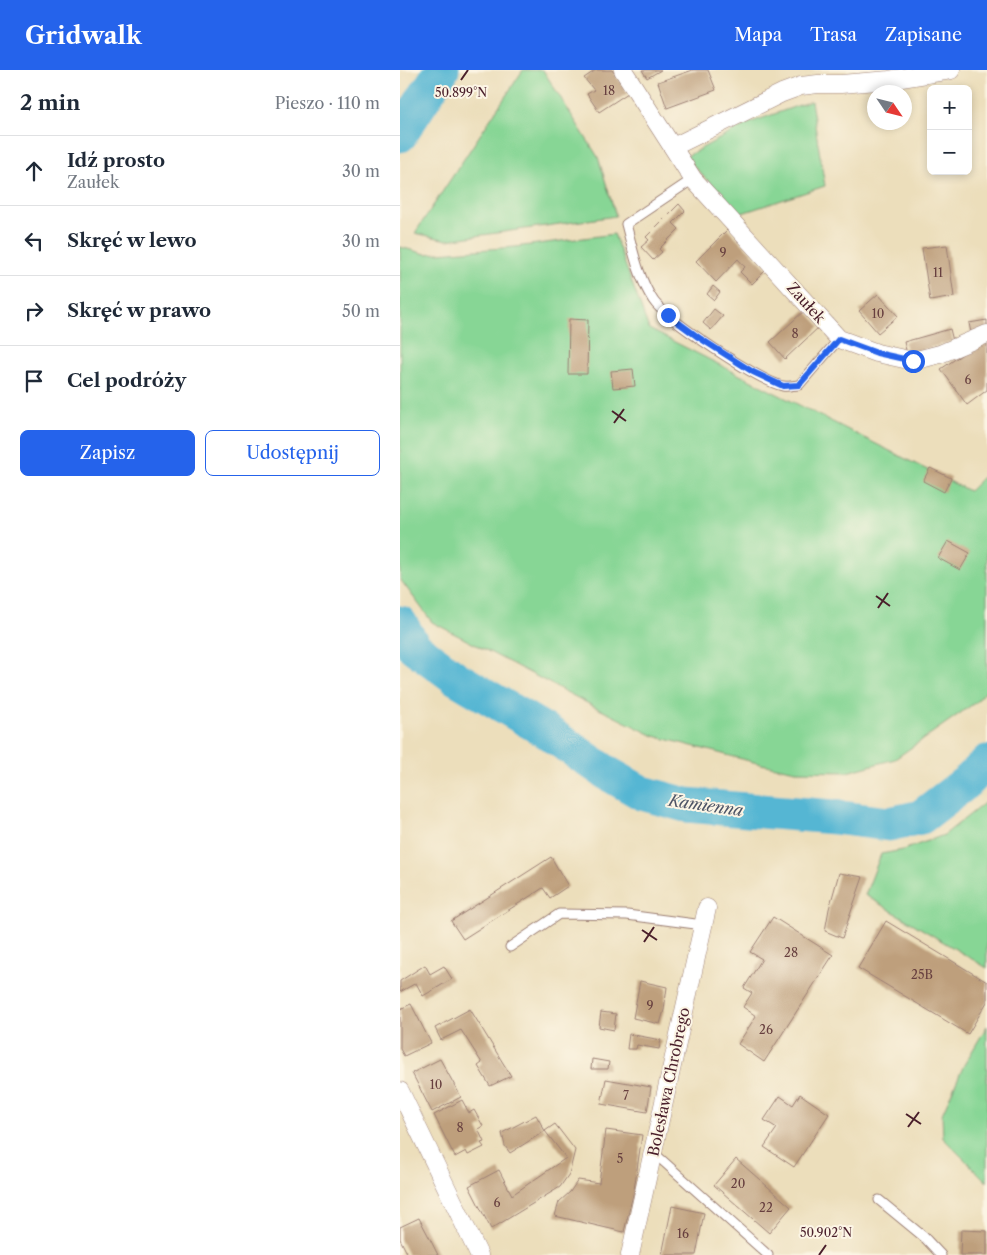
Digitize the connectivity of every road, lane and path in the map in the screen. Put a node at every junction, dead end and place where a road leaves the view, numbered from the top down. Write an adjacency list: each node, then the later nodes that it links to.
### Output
1 (623, 70): 3 (street, Zaułek)
2 (950, 70): 3 (street)
3 (673, 147): 4 (street, Zaułek)
4 (693, 179): 6 (street, Zaułek); 6 (lane)
5 (987, 334): 6 (street, Zaułek)
6 (839, 339)
7 (706, 908): 8 (street, Bolesława Chrobrego)
8 (703, 925): 9 (lane); 11 (street, Bolesława Chrobrego)
9 (510, 947)
10 (400, 1091): 13 (street)
11 (654, 1154): 14 (street, Bolesława Chrobrego); 15 (lane)
12 (879, 1200): 16 (lane)
13 (479, 1255)
14 (630, 1255)
15 (768, 1255)
16 (941, 1255)

